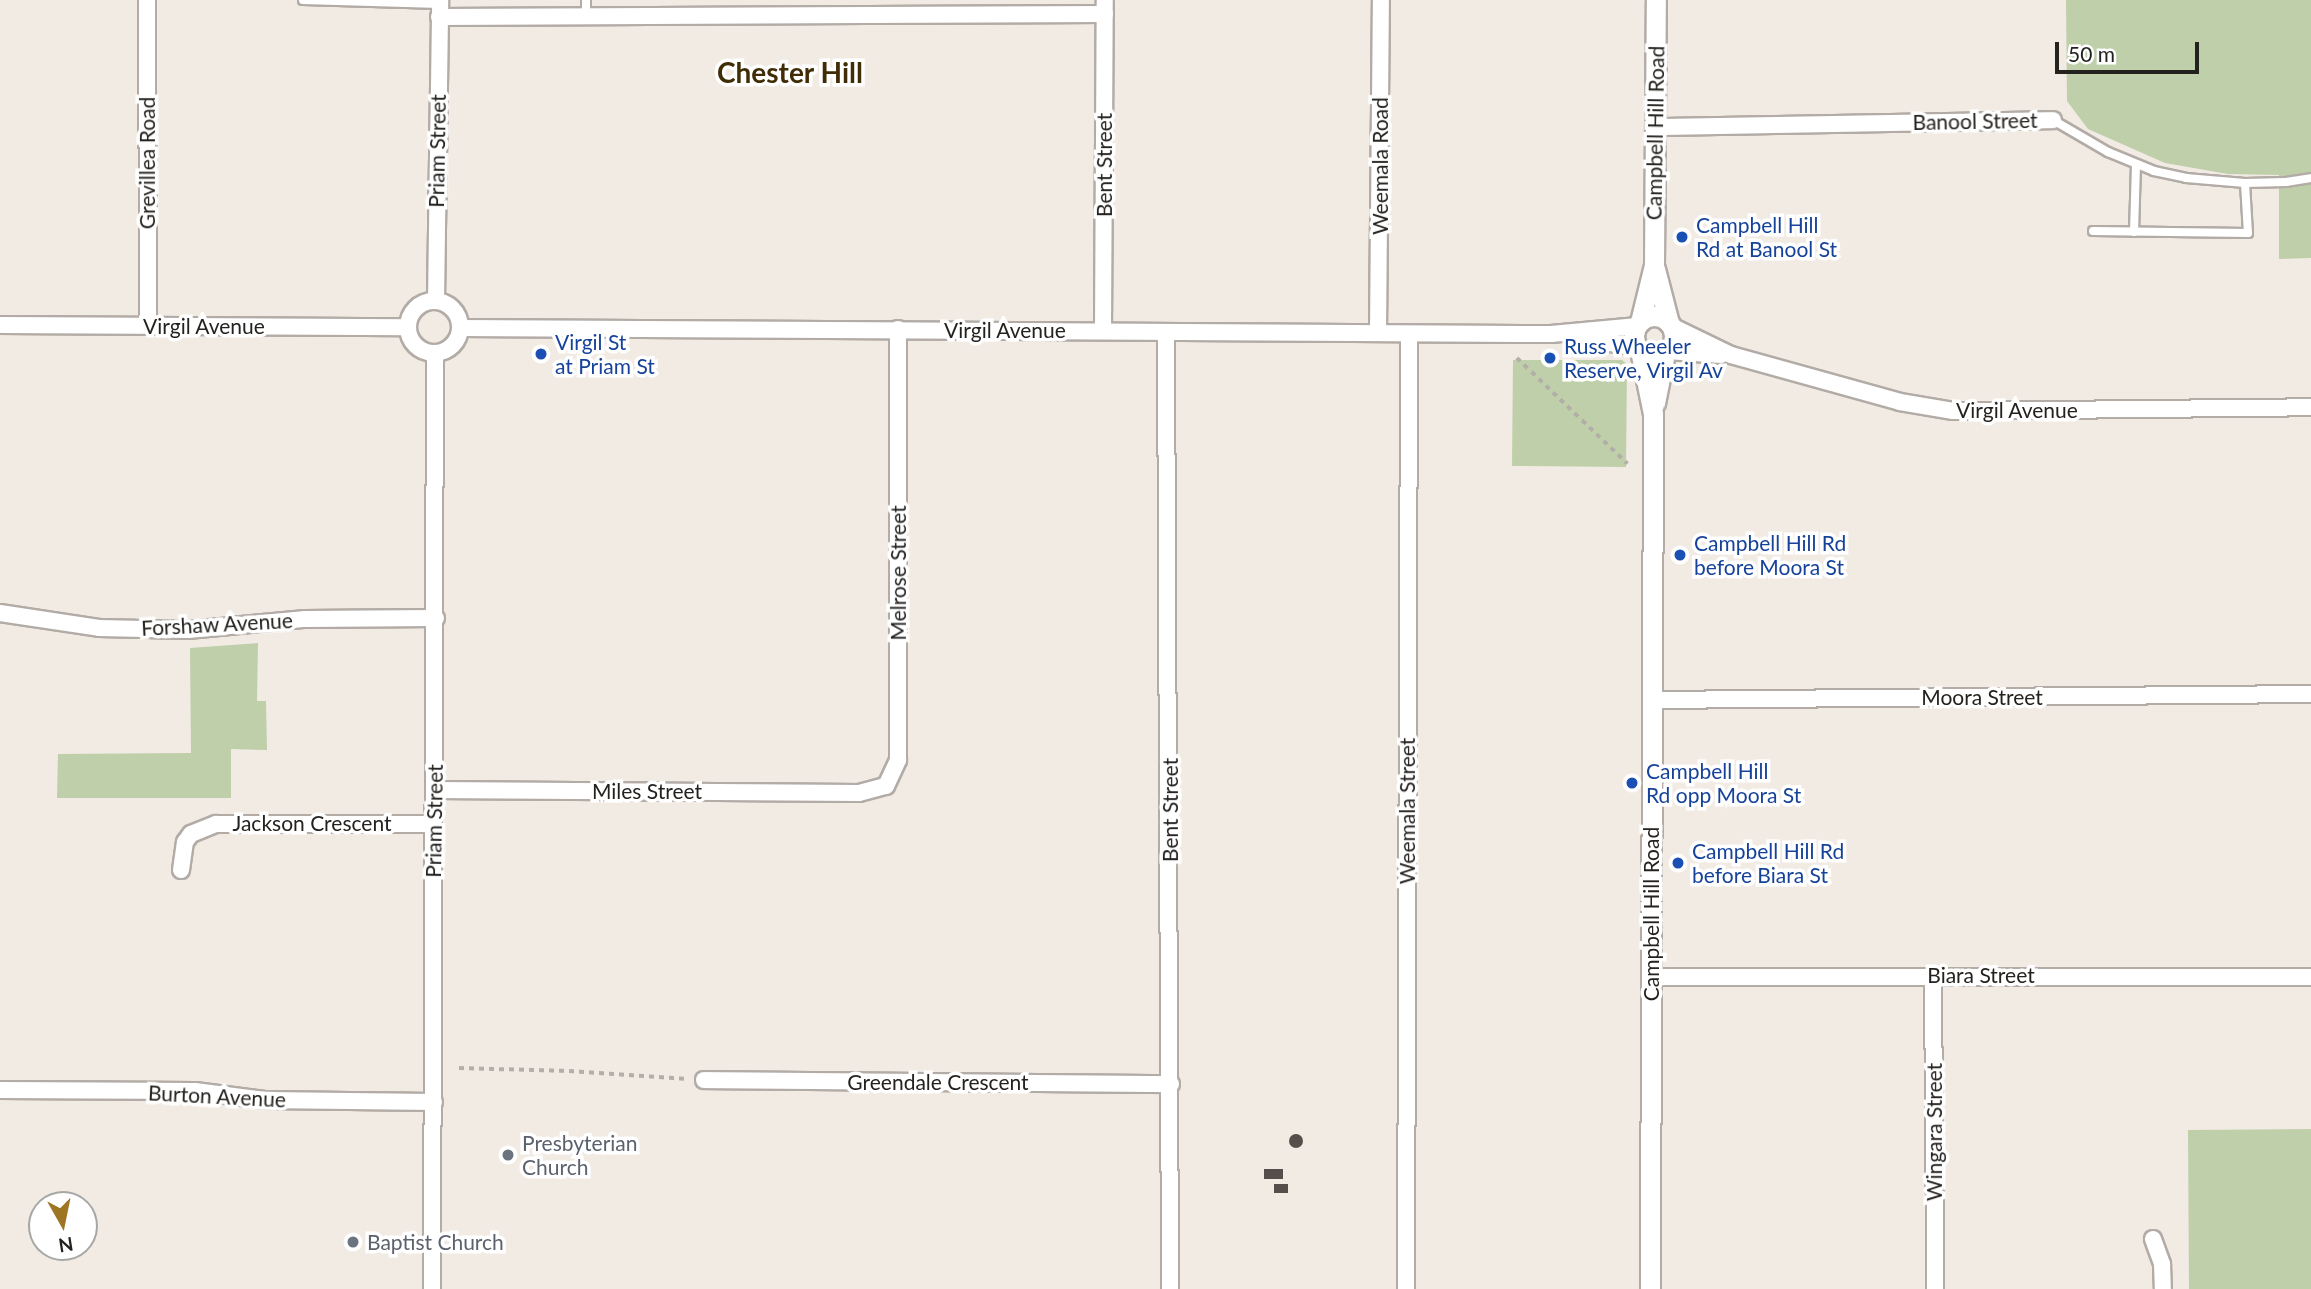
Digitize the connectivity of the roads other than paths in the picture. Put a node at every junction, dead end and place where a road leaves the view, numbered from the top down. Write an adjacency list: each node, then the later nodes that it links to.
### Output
1 (146, 0): 20 (street, Grevillea Road)
2 (303, 0): 5 (lane)
3 (1381, 0): 26 (street, Weemala Road)
4 (1656, 0): 9 (street, Campbell Hill Road)
5 (439, 7): 7 (street); 16 (street, Priam Street)
6 (1105, 7): 7 (street); 24 (street, Bent Street)
7 (586, 8)
8 (2053, 120): 9 (street, Banool Street); 10 (lane, Banool Street)
9 (1656, 127): 15 (street, Campbell Hill Road)
10 (2136, 164): 12 (lane, Banool Street); 14 (lane)
11 (2311, 178): 12 (lane, Banool Street)
12 (2245, 183): 14 (lane)
13 (2093, 231): 14 (lane)
14 (2134, 232)
15 (1654, 265): 17 (street, Campbell Hill Road); 18 (street, Campbell Hill Road)
16 (436, 301): 21 (street); 22 (street)
17 (1639, 324): 18 (street); 28 (street, Virgil Avenue); 29 (street)
18 (1670, 324): 30 (street); 32 (street, Virgil Avenue)
19 (0, 326): 20 (street, Virgil Avenue)
20 (148, 326): 21 (street, Virgil Avenue)
21 (408, 327): 31 (street)
22 (460, 328): 23 (street, Virgil Avenue); 31 (street)
23 (898, 329): 24 (street, Virgil Avenue); 40 (street, Melrose Street)
24 (1103, 331): 25 (street, Virgil Avenue)
25 (1166, 332): 26 (street, Virgil Avenue); 47 (street, Bent Street)
26 (1378, 333): 27 (street, Virgil Avenue)
27 (1409, 334): 28 (street, Virgil Avenue); 53 (street, Weemala Street)
28 (1551, 334): 29 (street, Virgil Avenue)
29 (1639, 348): 30 (street); 34 (street, Campbell Hill Road)
30 (1666, 352): 32 (street, Virgil Avenue); 34 (street, Campbell Hill Road)
31 (435, 353): 36 (street, Priam Street)
32 (1731, 355): 33 (street, Virgil Avenue)
33 (2311, 407)
34 (1653, 414): 38 (street, Campbell Hill Road)
35 (0, 613): 36 (street, Forshaw Avenue)
36 (436, 618): 39 (street, Priam Street)
37 (2311, 694): 38 (street, Moora Street)
38 (1652, 700): 44 (street, Campbell Hill Road)
39 (434, 790): 40 (street, Miles Street); 41 (street, Priam Street)
40 (859, 793)
41 (432, 824): 42 (street, Jackson Crescent); 49 (street, Priam Street)
42 (181, 870)
43 (1933, 975): 44 (street, Biara Street); 45 (street, Biara Street); 55 (street, Wingara Street)
44 (1651, 977): 54 (street, Campbell Hill Road)
45 (2311, 977)
46 (704, 1080): 47 (street, Greendale Crescent)
47 (1171, 1084): 52 (street, Bent Street)
48 (0, 1090): 49 (street, Burton Avenue)
49 (434, 1102): 51 (street, Priam Street)
50 (2153, 1239): 56 (street)
51 (432, 1289)
52 (1170, 1289)
53 (1406, 1289)
54 (1650, 1289)
55 (1935, 1289)
56 (2163, 1289)

